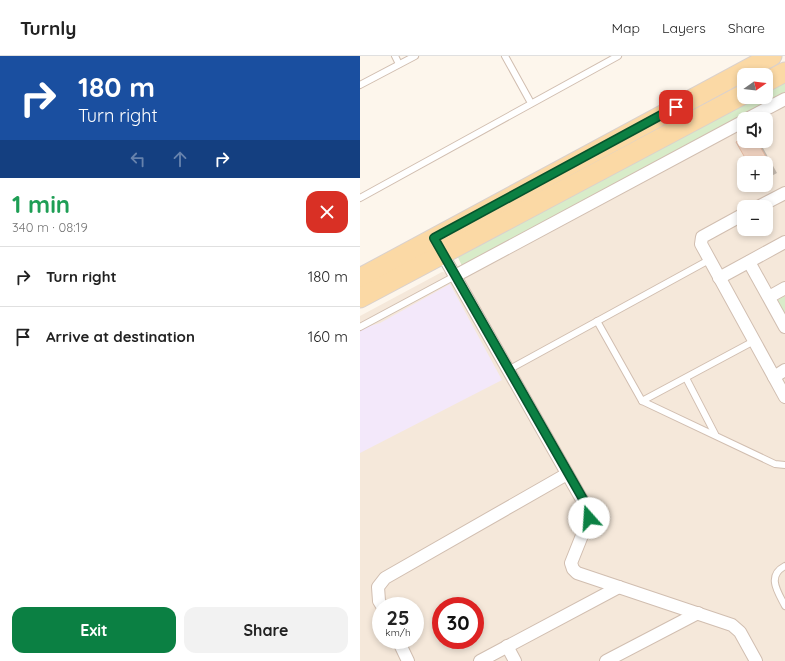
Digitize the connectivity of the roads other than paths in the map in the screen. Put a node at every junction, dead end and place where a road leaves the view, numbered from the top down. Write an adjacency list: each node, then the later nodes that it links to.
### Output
1 (395, 56): 6 (lane)
2 (415, 56): 6 (lane)
3 (505, 56): 12 (lane)
4 (772, 56): 20 (main road)
5 (614, 57): 12 (lane)
6 (400, 64): 9 (lane)
7 (785, 72): 8 (main road)
8 (773, 78)
9 (360, 85)
10 (737, 97): 20 (main road)
11 (785, 99): 13 (street)
12 (531, 103): 16 (lane)
13 (760, 112)
14 (737, 125): 23 (street)
15 (785, 193): 17 (street)
16 (360, 198)
17 (772, 200)
18 (737, 218): 21 (street)
19 (785, 242): 22 (street)
20 (438, 246): 23 (street); 24 (main road); 28 (main road)
21 (709, 260): 25 (street); 29 (lane)
22 (749, 262): 25 (street); 27 (street)
23 (455, 276): 30 (lane); 33 (street)
24 (360, 278)
25 (718, 278): 32 (street)
26 (785, 288): 27 (street)
27 (769, 297): 31 (street)
28 (360, 298)
29 (597, 322): 33 (lane); 38 (lane)
30 (360, 327)
31 (785, 327)
32 (754, 341): 35 (street); 36 (lane)
33 (508, 370): 41 (street)
34 (785, 370): 35 (street)
35 (774, 377): 37 (street)
36 (686, 378): 38 (lane); 39 (lane)
37 (785, 397)
38 (642, 401): 39 (lane)
39 (715, 434): 40 (lane)
40 (785, 465)
41 (567, 474): 43 (street); 44 (street)
42 (785, 566): 45 (lane)
43 (619, 586): 46 (street); 47 (street)
44 (379, 597)
45 (785, 606)
46 (698, 612): 52 (street); 53 (street)
47 (507, 646): 50 (street); 51 (street)
48 (402, 649): 49 (street)
49 (408, 661)
50 (480, 661)
51 (515, 661)
52 (606, 661)
53 (756, 661)

